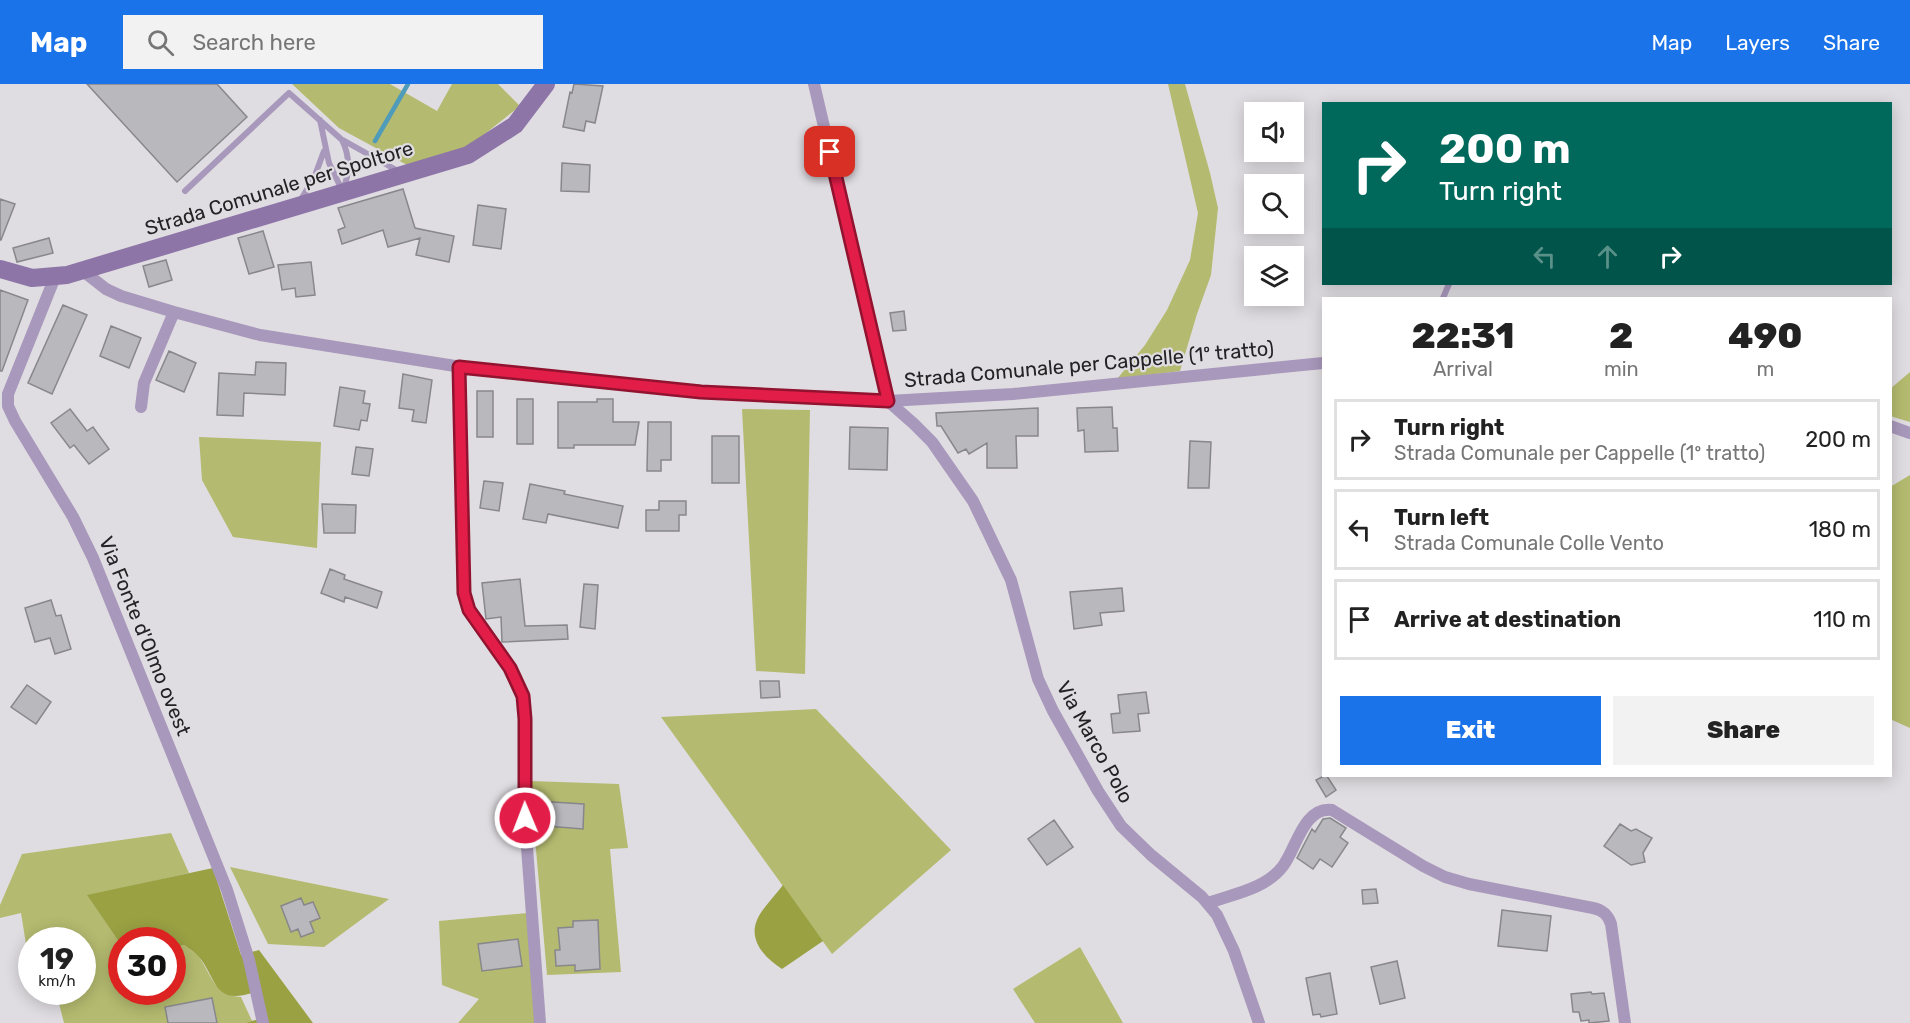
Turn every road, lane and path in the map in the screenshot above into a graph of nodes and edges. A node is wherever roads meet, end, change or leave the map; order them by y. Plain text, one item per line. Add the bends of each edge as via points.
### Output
1 (546, 84) edge
2 (814, 84) edge
3 (319, 120) junction
4 (341, 139) junction
5 (324, 147) junction
6 (404, 174) junction
7 (184, 191) dead end
8 (343, 192) junction
9 (295, 207) junction
10 (0, 269) edge
11 (83, 271) junction
12 (56, 277) junction
13 (174, 312) junction
14 (1322, 363) edge
15 (459, 367) junction
16 (888, 401) junction
17 (141, 407) dead end
18 (1892, 427) edge
19 (1910, 433) edge
20 (1208, 903) junction
21 (263, 1023) edge
22 (540, 1023) edge
23 (1259, 1023) edge
24 (1625, 1023) edge

1 - 6 street, Strada Comunale per Spoltore via 515,125 468,155
2 - 16 street
3 - 4 lane
3 - 5 lane
3 - 7 lane via 289,93
4 - 6 lane
4 - 8 lane via 348,159
5 - 8 lane
5 - 9 lane via 314,178
6 - 8 street, Strada Comunale per Spoltore
8 - 9 street, Strada Comunale per Spoltore
9 - 11 street, Strada Comunale per Spoltore
10 - 12 street, Strada Comunale per Spoltore via 32,278
11 - 12 street, Strada Comunale per Spoltore
11 - 13 street, Strada Comunale per Cappelle (1º tratto) via 113,293
12 - 21 street, Via Fonte d'Olmo ovest via 9,394 8,406 93,558 231,900
13 - 15 street, Strada Comunale per Cappelle (1º tratto) via 279,339
13 - 17 street via 144,383
14 - 16 street, Strada Comunale per Cappelle (1º tratto) via 1013,394
15 - 16 street, Strada Comunale per Cappelle (1º tratto) via 701,392
15 - 22 street via 464,597 472,615 510,668 525,704 526,834
16 - 20 street, Via Marco Polo via 932,442 983,518 1014,587 1041,687 1098,791 1133,838
18 - 19 street
20 - 23 street, Via Marco Polo via 1227,933
20 - 24 street via 1268,881 1287,861 1312,816 1332,810 1445,877 1603,912 1611,924

